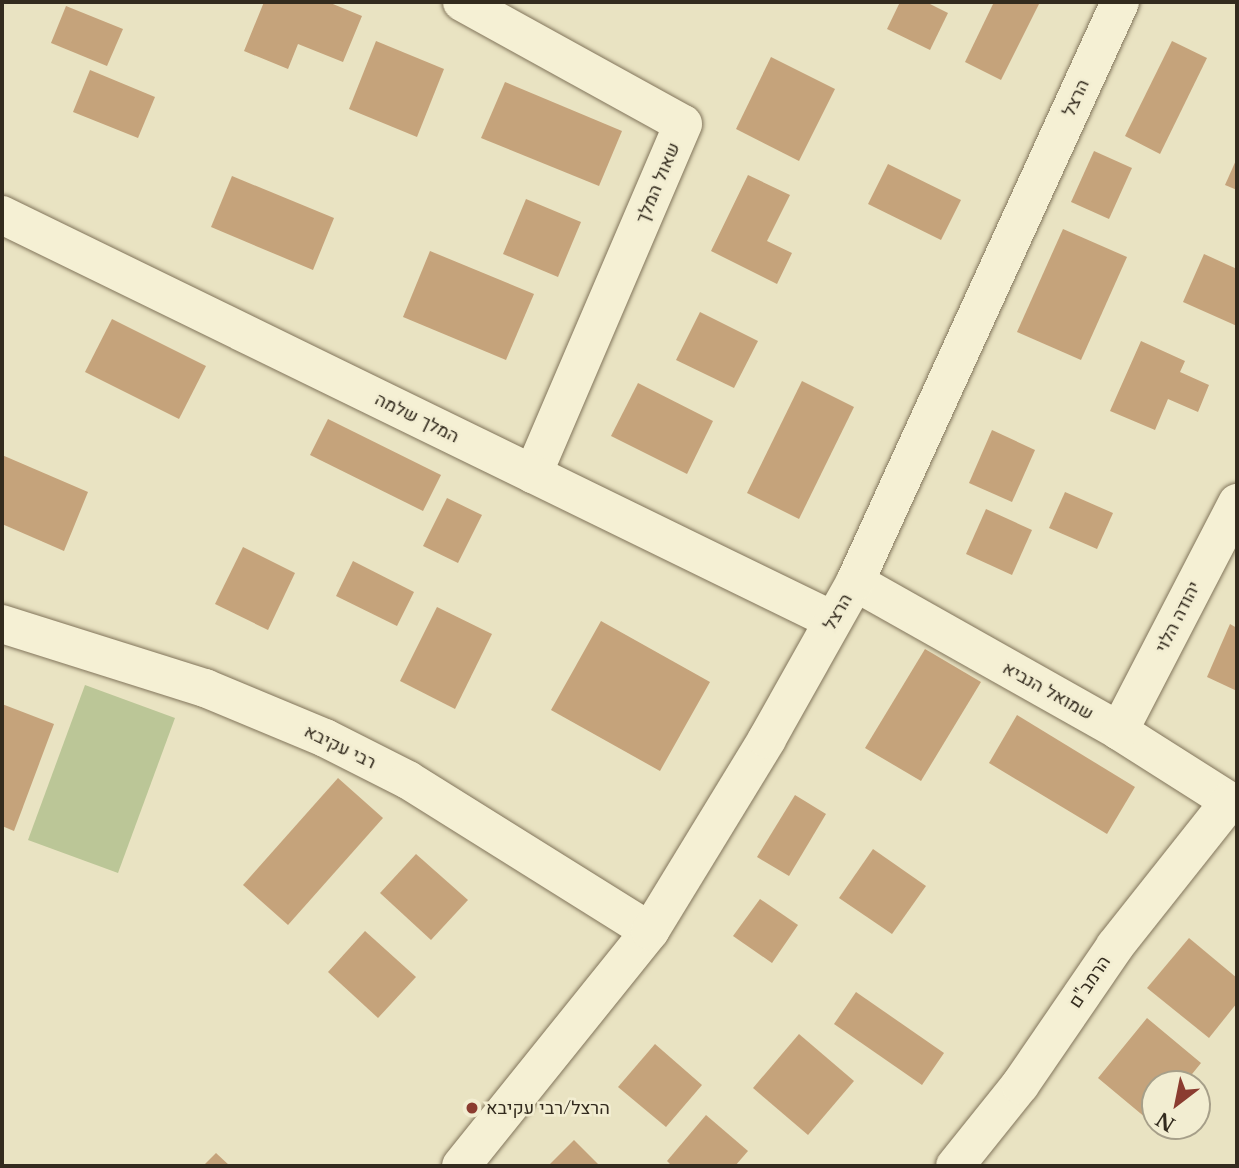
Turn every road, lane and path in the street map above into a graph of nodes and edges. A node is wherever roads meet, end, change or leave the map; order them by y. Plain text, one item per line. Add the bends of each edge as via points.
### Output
1 (462, 2) edge
2 (1120, 2) edge
3 (2, 215) edge
4 (533, 474) junction
5 (1237, 503) edge
6 (855, 582) junction
7 (832, 620) junction
8 (2, 624) edge
9 (1119, 731) junction
10 (1233, 804) edge
11 (650, 932) junction
12 (461, 1166) edge
13 (955, 1166) edge

1 - 4 street, שאול המלך via 683,124
2 - 6 street, הרצל
3 - 4 street, המלך שלמה
4 - 7 street, המלך שלמה
5 - 9 street, יהודה הלוי
6 - 7 street, הרצל
6 - 9 street, שמואל הנביא
7 - 11 street, הרצל
8 - 11 street, רבי עקיבא via 205,688 326,738 408,780
9 - 10 street, שמואל הנביא
10 - 13 street, הרמב"ם via 1115,946 1020,1085
11 - 12 street, הרצל

